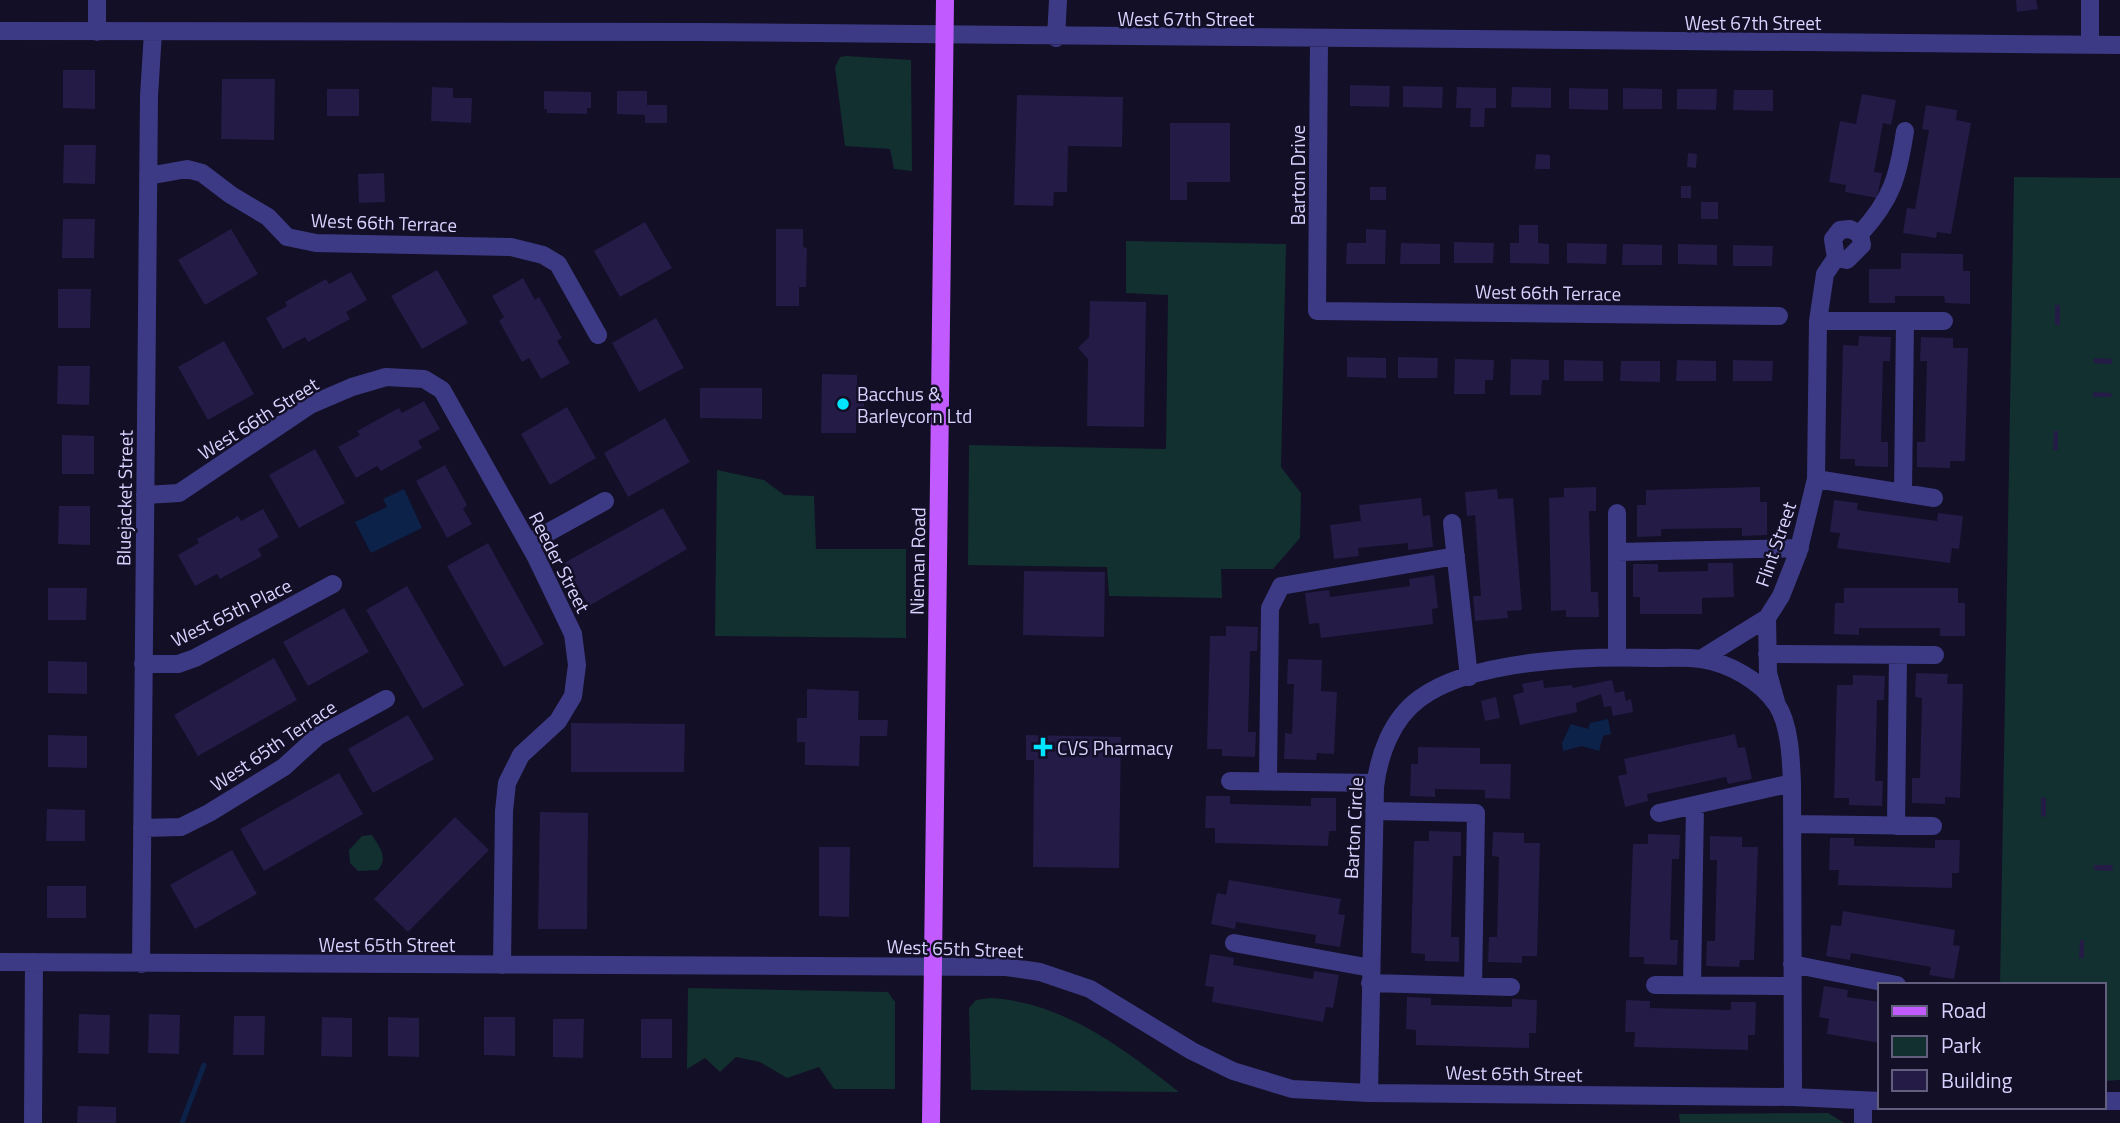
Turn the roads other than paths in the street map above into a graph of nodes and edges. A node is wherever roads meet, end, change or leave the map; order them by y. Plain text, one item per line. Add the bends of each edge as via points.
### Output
1 (97, 0) edge
2 (945, 0) edge
3 (1058, 0) edge
4 (2090, 0) edge
5 (0, 31) edge
6 (97, 32) junction
7 (153, 32) junction
8 (944, 36) junction
9 (1056, 38) junction
10 (1319, 40) junction
11 (2090, 45) junction
12 (2120, 45) edge
13 (1905, 131) dead end
14 (148, 176) junction
15 (1317, 311) joint
16 (1779, 316) dead end
17 (1818, 321) junction
18 (1905, 321) junction
19 (1944, 321) dead end
20 (598, 335) dead end
21 (436, 384) joint
22 (1816, 480) junction
23 (1903, 493) junction
24 (145, 495) junction
25 (1934, 498) dead end
26 (605, 501) dead end
27 (1617, 513) dead end
28 (1452, 523) dead end
29 (528, 544) junction
30 (1800, 548) junction
31 (1617, 552) junction
32 (1456, 556) junction
33 (333, 584) dead end
34 (1767, 618) junction
35 (1767, 654) junction
36 (1898, 655) junction
37 (1935, 655) dead end
38 (1617, 657) junction
39 (1701, 659) junction
40 (144, 664) junction
41 (1468, 677) junction
42 (386, 699) dead end
43 (1777, 705) junction
44 (1230, 781) dead end
45 (1268, 781) junction
46 (1375, 783) junction
47 (1792, 783) junction
48 (1695, 805) junction
49 (1374, 811) junction
50 (1659, 813) dead end
51 (1792, 824) junction
52 (1896, 826) junction
53 (1933, 826) dead end
54 (142, 828) junction
55 (1234, 943) dead end
56 (0, 962) edge
57 (34, 962) junction
58 (141, 964) junction
59 (1792, 964) junction
60 (502, 965) junction
61 (933, 966) junction
62 (1370, 975) junction
63 (1887, 983) edge
64 (1655, 985) dead end
65 (1692, 985) junction
66 (1473, 986) junction
67 (1793, 986) junction
68 (1511, 987) dead end
69 (1369, 1093) junction
70 (1793, 1097) junction
71 (1872, 1101) edge
72 (33, 1123) edge
73 (931, 1123) edge
74 (1863, 1123) edge

1 - 6 street
2 - 8 main road, Nieman Road
3 - 9 street
4 - 11 street
5 - 6 street, West 67th Street
6 - 7 street, West 67th Street
7 - 8 street, West 67th Street
7 - 14 street, Bluejacket Street
8 - 9 street, West 67th Street
8 - 61 main road, Nieman Road
9 - 10 street, West 67th Street
10 - 11 street, West 67th Street
10 - 15 street, Barton Drive
11 - 12 street, West 67th Street
13 - 17 street, Flint Street via 1889,198 1860,234 1862,245 1856,255 1847,260 1836,258 1825,274
14 - 20 street, West 66th Terrace via 187,169 202,173 268,217 287,237 296,239 511,247 543,255 558,264
14 - 24 street, Bluejacket Street
15 - 16 street, West 66th Terrace
17 - 18 street
17 - 22 street, Flint Street
18 - 19 street
18 - 23 street
21 - 24 street, West 66th Street via 386,377 352,387 310,405 180,493
21 - 29 street, Reeder Street
22 - 23 street
22 - 30 street, Flint Street
23 - 25 street
24 - 40 street, Bluejacket Street
26 - 29 street
27 - 31 street
28 - 32 street
29 - 60 street, Reeder Street via 573,634 577,665 568,705 558,721 521,755 507,783
30 - 31 street
30 - 34 street, Flint Street
31 - 38 street
32 - 41 street
32 - 45 street via 1281,586 1270,608
33 - 40 street, West 65th Place via 195,658 178,664
34 - 35 street
34 - 39 street, Flint Street
35 - 36 street
35 - 43 street
36 - 37 street
36 - 52 street
38 - 39 street, Barton Circle
38 - 41 street, Barton Circle via 1548,659
39 - 43 street via 1745,675
40 - 54 street, Bluejacket Street
41 - 46 street, Barton Circle via 1429,693 1393,727
42 - 54 street, West 65th Terrace via 318,736 284,767 209,813 181,827
43 - 47 street
44 - 45 street
45 - 46 street
46 - 49 street, Barton Circle
47 - 48 street
47 - 51 street
48 - 50 street
48 - 65 street
49 - 62 street, Barton Circle
49 - 66 street via 1476,813
51 - 52 street
51 - 59 street
52 - 53 street
54 - 58 street, Bluejacket Street
55 - 62 street
56 - 57 street, West 65th Street
57 - 58 street, West 65th Street
57 - 72 street
58 - 60 street, West 65th Street
59 - 63 street
59 - 67 street
60 - 61 street, West 65th Street
61 - 69 street, West 65th Street via 1040,972 1090,989 1233,1071 1292,1089
61 - 73 main road, Nieman Road
62 - 66 street
62 - 69 street, Barton Circle
64 - 65 street
65 - 67 street
66 - 68 street
67 - 70 street
69 - 70 street, West 65th Street
70 - 71 street, West 65th Street
71 - 74 street

